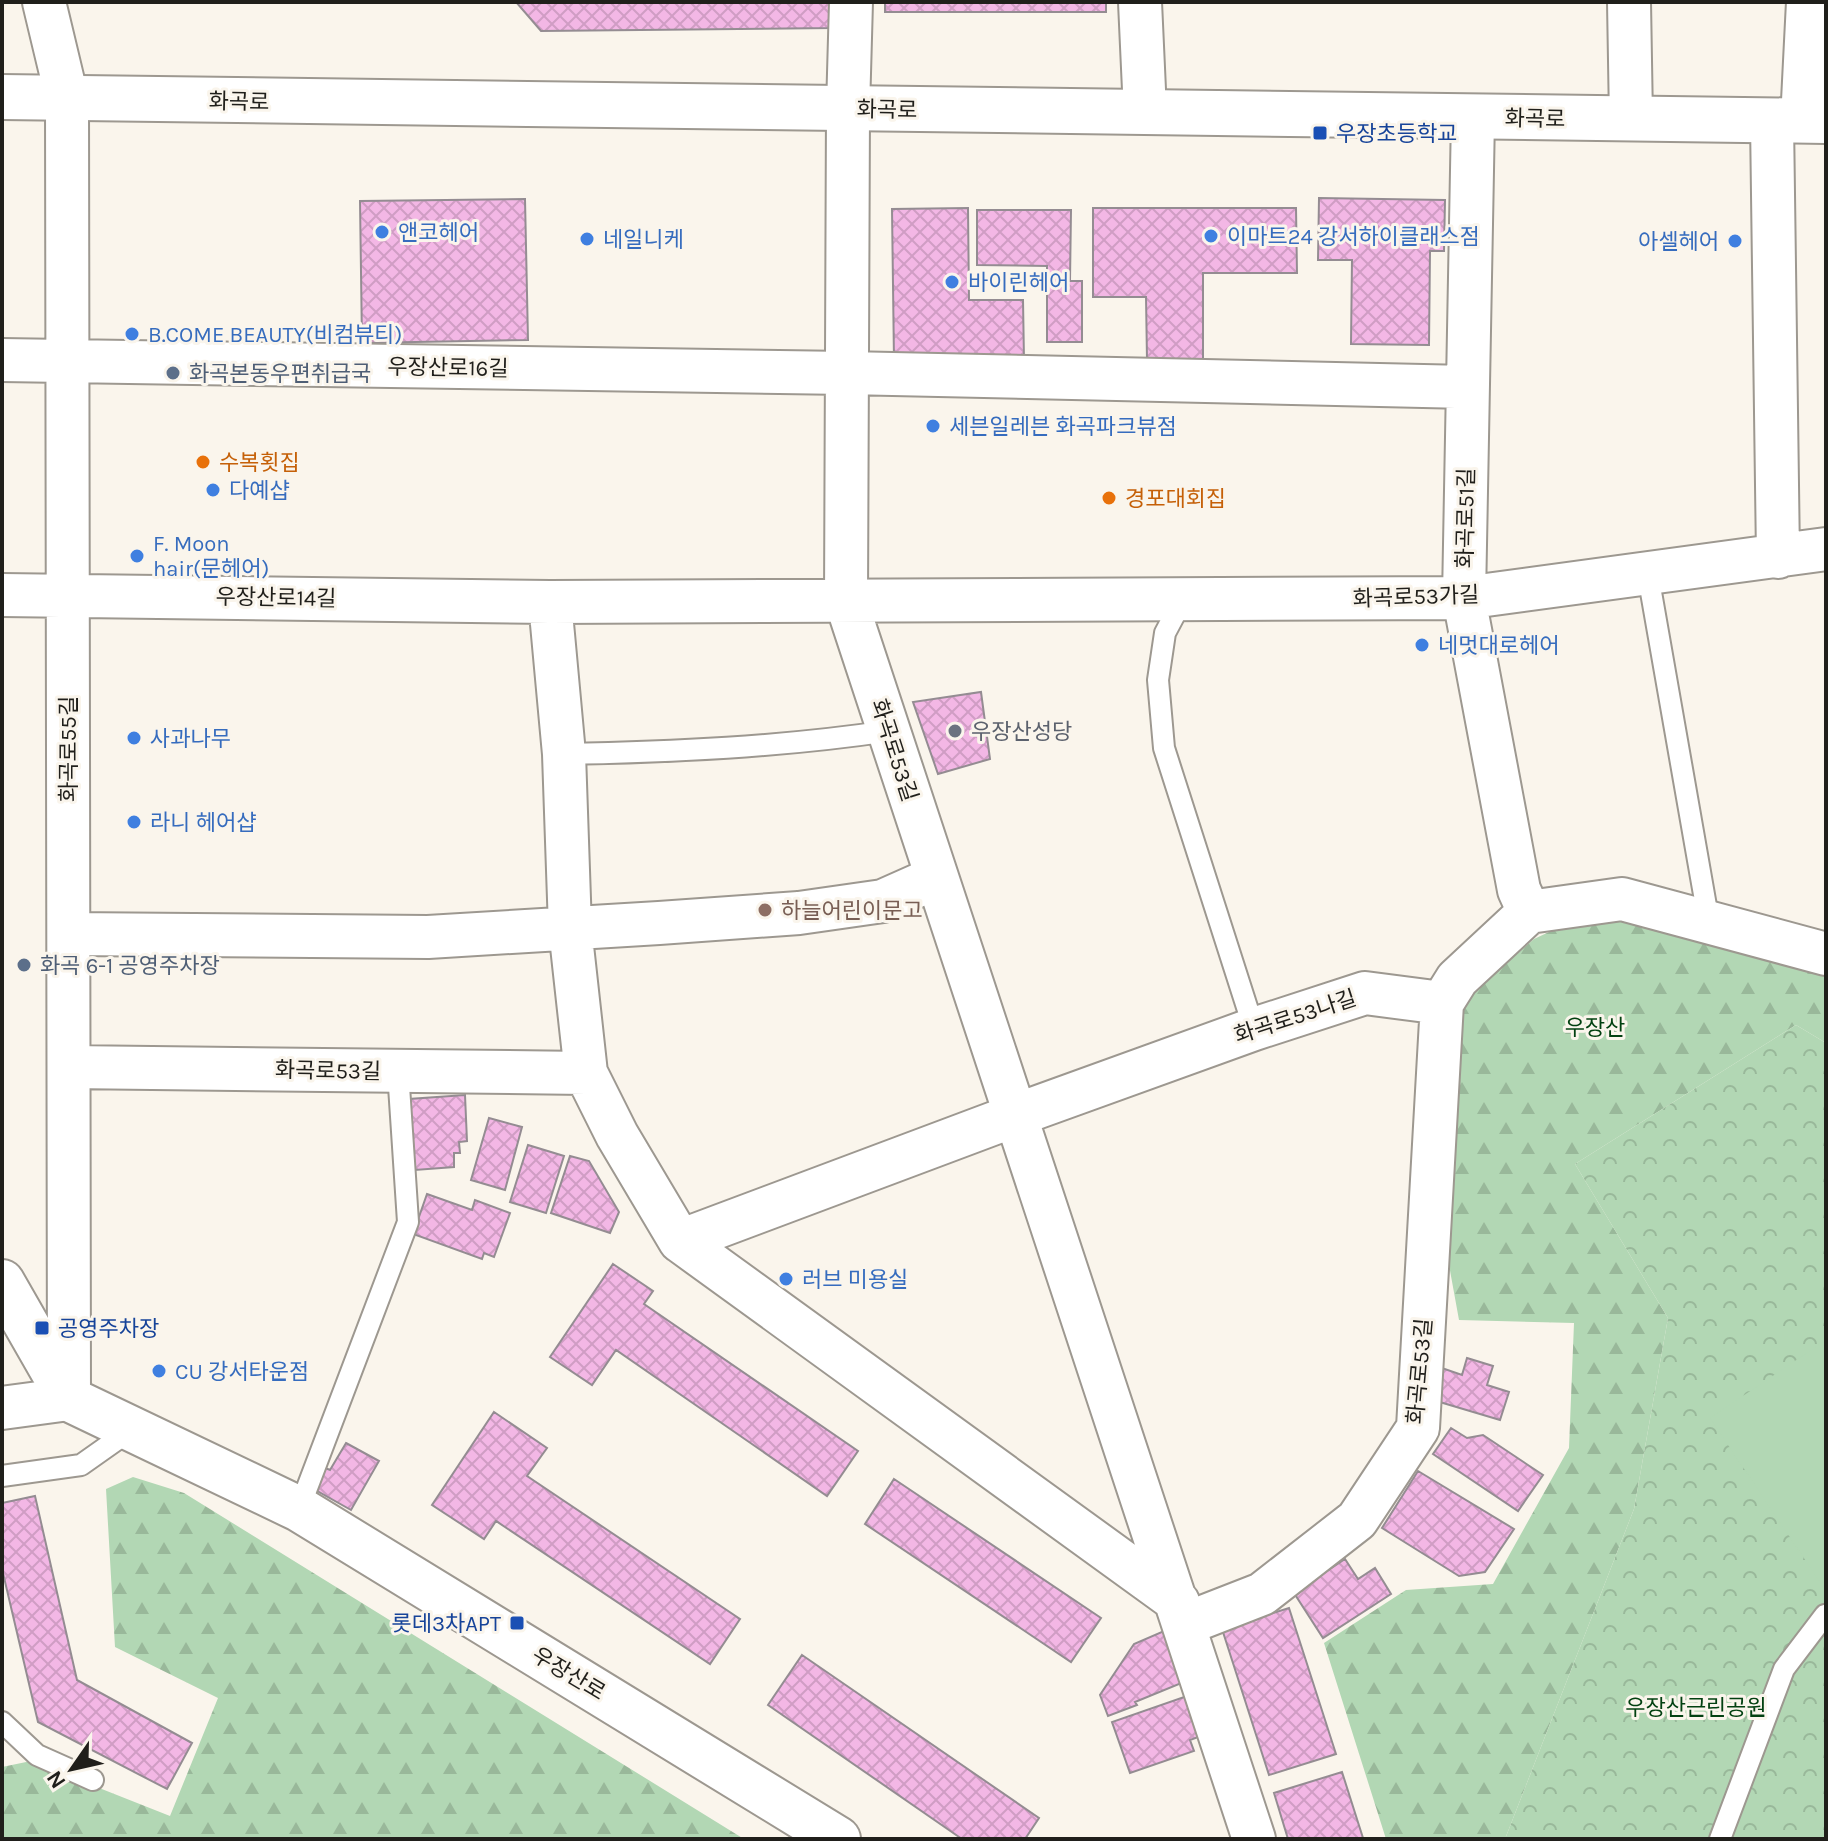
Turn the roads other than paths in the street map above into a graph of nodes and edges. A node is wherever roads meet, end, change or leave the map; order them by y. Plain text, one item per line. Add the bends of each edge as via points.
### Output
1 (44, 2) edge
2 (851, 2) edge
3 (1140, 2) edge
4 (1629, 2) edge
5 (1808, 2) edge
6 (2, 97) edge
7 (67, 98) junction
8 (848, 109) junction
9 (1145, 112) junction
10 (1473, 117) junction
11 (1631, 119) junction
12 (1800, 121) edge
13 (2, 360) edge
14 (67, 360) junction
15 (847, 373) junction
16 (1467, 387) junction
17 (1826, 549) edge
18 (1778, 557) junction
19 (1648, 575) junction
20 (68, 594) junction
21 (2, 595) edge
22 (1464, 598) junction
23 (1183, 599) junction
24 (846, 601) junction
25 (550, 602) junction
26 (889, 731) junction
27 (564, 754) junction
28 (937, 877) junction
29 (1529, 912) junction
30 (1709, 923) junction
31 (570, 928) junction
32 (69, 934) junction
33 (1826, 954) edge
34 (1442, 1003) junction
35 (1254, 1029) junction
36 (69, 1067) junction
37 (398, 1071) junction
38 (586, 1073) junction
39 (1016, 1115) junction
40 (680, 1241) junction
41 (2, 1282) edge
42 (69, 1399) junction
43 (2, 1408) edge
44 (132, 1429) junction
45 (2, 1476) edge
46 (299, 1509) junction
47 (1181, 1613) junction
48 (1825, 1615) edge
49 (2, 1722) edge
50 (93, 1780) dead end
51 (838, 1839) edge
52 (1254, 1839) edge
53 (1720, 1839) edge

1 - 7 street, 화곡로55길
2 - 8 street, 화곡로53길
3 - 9 street
4 - 11 street
5 - 12 street
6 - 7 main road, 화곡로
7 - 8 main road, 화곡로
7 - 14 street, 화곡로55길
8 - 9 main road, 화곡로
8 - 15 street, 화곡로53길
9 - 10 main road, 화곡로
10 - 11 main road, 화곡로
10 - 16 street, 화곡로51길
11 - 12 main road, 화곡로
12 - 18 street
13 - 14 street, 우장산로16길
14 - 15 street, 우장산로16길
14 - 20 street, 화곡로55길
15 - 16 street
15 - 24 street, 화곡로53길
16 - 22 street, 화곡로51길
17 - 18 street, 화곡로53가길
18 - 19 street, 화곡로53가길
19 - 22 street, 화곡로53가길
19 - 30 lane
20 - 21 street, 우장산로14길
20 - 25 street, 우장산로14길
20 - 32 street, 화곡로55길
22 - 23 street, 화곡로53가길
22 - 29 street, 화곡로51길 via 1519,890
23 - 24 street, 화곡로53가길
23 - 35 lane via 1165,633 1158,680 1164,748
24 - 25 street, 우장산로14길
24 - 26 street, 화곡로53길
25 - 27 street
26 - 27 lane via 677,752
26 - 28 street, 화곡로53길
27 - 31 street
28 - 31 street via 883,901 830,910
28 - 39 street, 화곡로53길
29 - 30 street via 1622,899
29 - 34 street via 1457,979
30 - 33 street
31 - 32 street via 428,937
31 - 38 street
32 - 36 street, 화곡로55길
34 - 35 street, 화곡로53나길 via 1365,993
34 - 47 street, 화곡로53길 via 1418,1428 1357,1520 1262,1594
35 - 39 street, 화곡로53나길
36 - 37 street, 화곡로53길
36 - 42 street, 화곡로55길
37 - 38 street, 화곡로53길
37 - 46 lane via 408,1222
38 - 40 street
39 - 40 street
39 - 47 street, 화곡로53길
40 - 47 street
41 - 42 main road
42 - 43 street
42 - 44 main road, 우장산로
44 - 45 lane via 81,1465
44 - 46 main road, 우장산로
46 - 51 main road, 우장산로
47 - 52 street, 화곡로53길
48 - 53 lane via 1784,1669
49 - 50 lane via 37,1755

